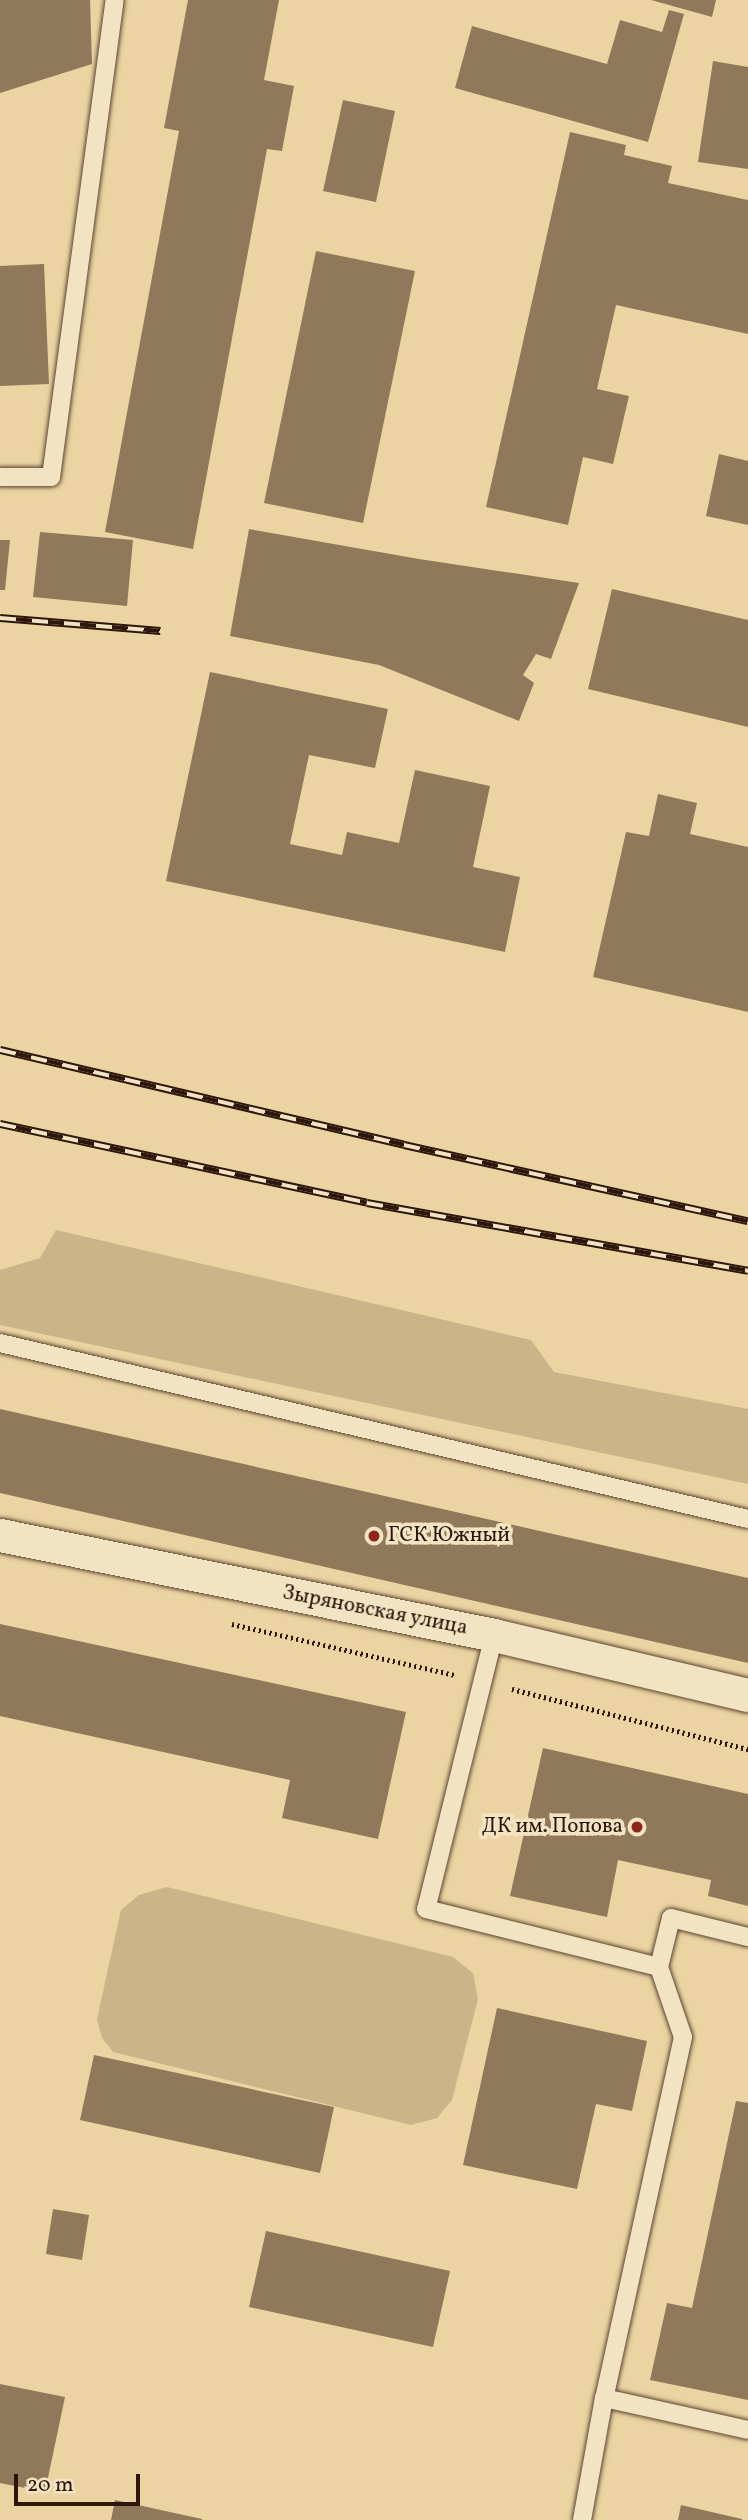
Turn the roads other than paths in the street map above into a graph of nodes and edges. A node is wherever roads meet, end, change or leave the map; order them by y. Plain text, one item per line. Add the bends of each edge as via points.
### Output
1 (115, 0) edge
2 (0, 477) edge
3 (0, 1343) edge
4 (748, 1519) edge
5 (0, 1535) edge
6 (494, 1634) junction
7 (748, 1695) edge
8 (748, 1937) edge
9 (659, 1966) junction
10 (604, 2398) junction
11 (748, 2430) edge
12 (582, 2520) edge

1 - 2 lane via 51,477
3 - 4 lane
5 - 6 street, Зыряновская улица
6 - 7 street, Зыряновская улица
6 - 9 lane via 426,1909
8 - 9 lane via 671,1918
9 - 10 lane via 683,2037
10 - 11 lane
10 - 12 lane

